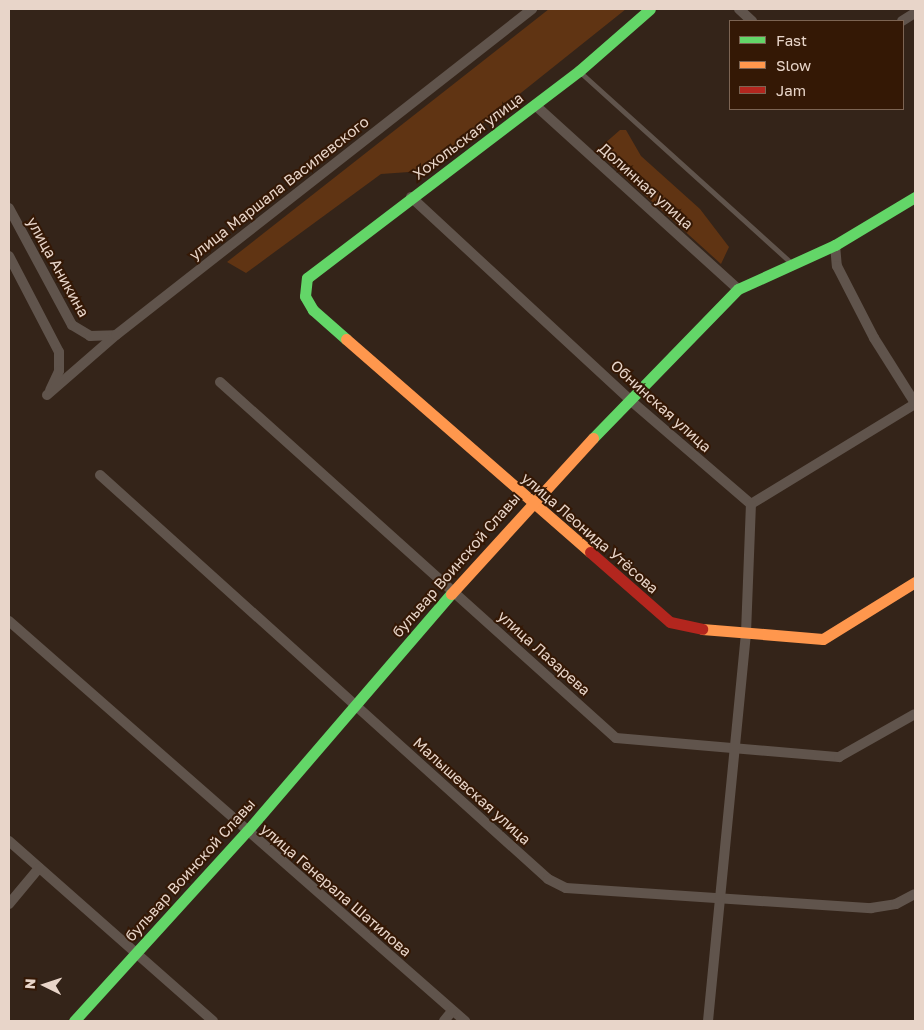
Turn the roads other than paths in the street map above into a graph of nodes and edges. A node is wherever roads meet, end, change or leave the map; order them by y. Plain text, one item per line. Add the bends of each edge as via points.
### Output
1 (532, 9) edge
2 (650, 9) edge
3 (739, 9) edge
4 (915, 13) edge
5 (751, 20) edge
6 (904, 20) edge
7 (579, 71) junction
8 (535, 105) junction
9 (915, 196) edge
10 (411, 197) junction
11 (9, 208) edge
12 (835, 245) junction
13 (9, 256) edge
14 (790, 262) junction
15 (304, 287) joint
16 (738, 289) junction
17 (116, 335) junction
18 (220, 382) dead end
19 (630, 400) junction
20 (915, 403) edge
21 (100, 475) dead end
22 (531, 502) junction
23 (750, 504) junction
24 (915, 582) edge
25 (451, 590) junction
26 (9, 621) edge
27 (746, 632) junction
28 (356, 705) junction
29 (915, 714) edge
30 (732, 751) junction
31 (247, 831) junction
32 (9, 841) edge
33 (39, 868) junction
34 (915, 894) edge
35 (719, 899) junction
36 (9, 904) edge
37 (136, 952) junction
38 (452, 1011) junction
39 (74, 1021) edge
40 (213, 1021) edge
41 (444, 1021) edge
42 (465, 1021) edge
43 (708, 1021) edge

1 - 17 street, улица Маршала Василевского
2 - 7 street, Хохольская улица
3 - 5 street
4 - 6 street
7 - 8 street, Хохольская улица
7 - 14 lane
8 - 10 street, Хохольская улица
8 - 16 street, Долинная улица
9 - 12 street, бульвар Воинской Славы
10 - 15 street, Хохольская улица via 307,278
10 - 19 street, Обнинская улица
11 - 17 street, улица Аникина via 72,325 90,336
12 - 14 street, бульвар Воинской Славы
12 - 20 street via 838,266 874,338
13 - 17 street, улица Маршала Василевского via 59,352 59,371 47,395
14 - 16 street, бульвар Воинской Славы
15 - 22 street, улица Леонида Утёсова via 313,310
16 - 19 street, бульвар Воинской Славы
18 - 25 street, улица Лазарева
19 - 22 street, бульвар Воинской Славы
19 - 23 street, Обнинская улица
20 - 23 street
21 - 28 street, Малышевская улица
22 - 25 street, бульвар Воинской Славы
22 - 27 street, улица Леонида Утёсова via 670,622 691,628
23 - 27 street
24 - 27 street, улица Леонида Утёсова via 823,639
25 - 28 street, бульвар Воинской Славы
25 - 30 street, улица Лазарева via 616,738
26 - 31 street, улица Генерала Шатилова
27 - 30 street
28 - 31 street, бульвар Воинской Славы
28 - 35 street, Малышевская улица via 548,879 566,888
29 - 30 street, улица Лазарева via 839,757
30 - 35 street
31 - 37 street, бульвар Воинской Славы
31 - 38 street, улица Генерала Шатилова
32 - 33 street
33 - 36 street
33 - 37 street
34 - 35 street, Малышевская улица via 896,904 871,908
35 - 43 street
37 - 39 street, бульвар Воинской Славы
37 - 40 street
38 - 41 street
38 - 42 street, улица Генерала Шатилова

